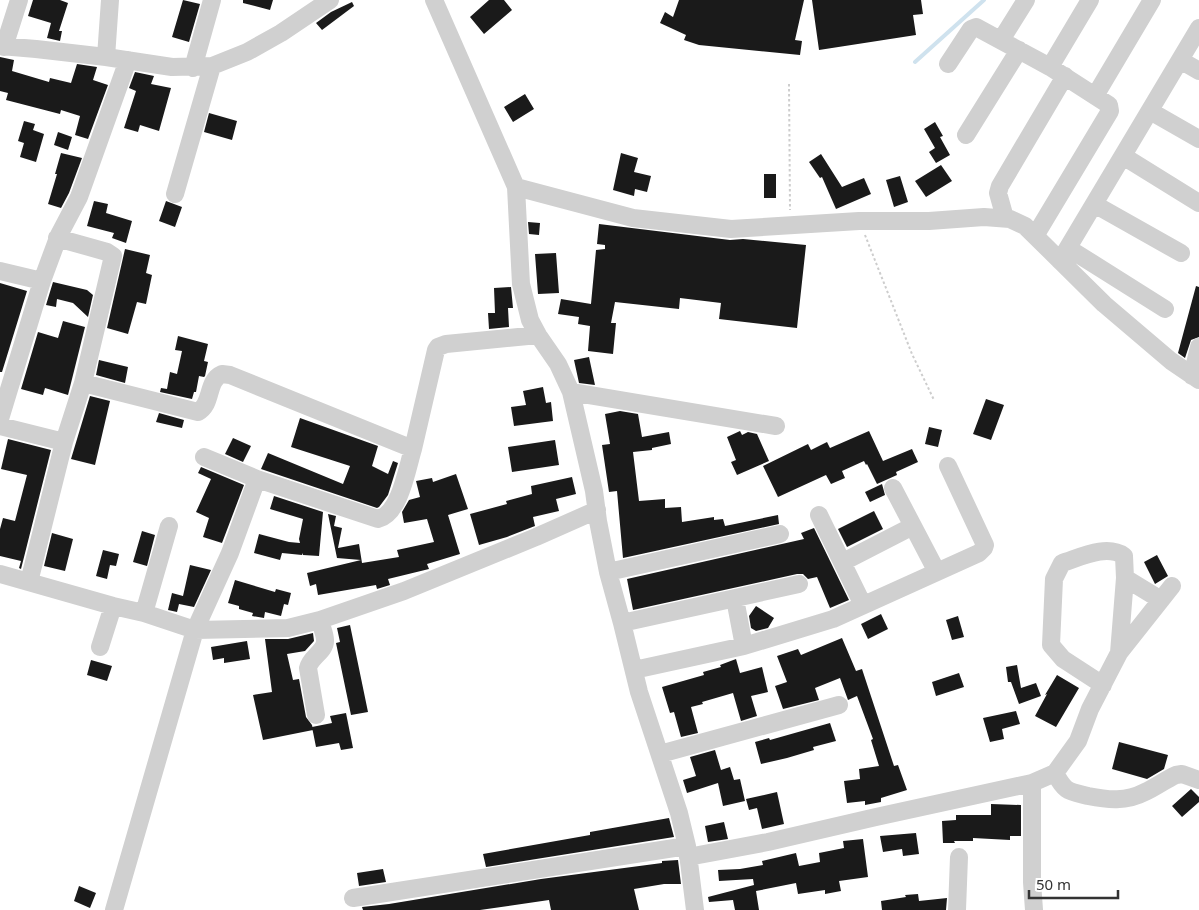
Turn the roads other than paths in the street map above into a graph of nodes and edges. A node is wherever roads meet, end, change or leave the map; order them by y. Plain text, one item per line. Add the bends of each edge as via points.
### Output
1 (19, 0) edge
2 (110, 0) edge
3 (212, 0) edge
4 (330, 0) edge
5 (434, 0) edge
6 (1026, 0) edge
7 (1090, 0) edge
8 (1152, 0) edge
9 (1199, 28) edge
10 (1001, 40) junction
11 (2, 47) edge
12 (1019, 50) junction
13 (106, 57) junction
14 (128, 60) junction
15 (1180, 60) junction
16 (948, 64) dead end
17 (212, 66) junction
18 (193, 68) junction
19 (1199, 71) edge
20 (1057, 72) junction
21 (1095, 96) junction
22 (1150, 111) junction
23 (966, 135) dead end
24 (1199, 139) edge
25 (1123, 156) junction
26 (516, 187) junction
27 (175, 194) dead end
28 (1199, 203) edge
29 (1094, 204) junction
30 (1005, 218) junction
31 (1035, 236) junction
32 (57, 238) junction
33 (1181, 253) dead end
34 (1064, 254) junction
35 (0, 271) edge
36 (42, 282) junction
37 (1165, 309) dead end
38 (538, 334) junction
39 (1199, 347) edge
40 (1195, 378) edge
41 (83, 383) junction
42 (571, 392) junction
43 (0, 419) edge
44 (0, 426) edge
45 (776, 426) dead end
46 (64, 442) junction
47 (413, 449) junction
48 (204, 457) dead end
49 (948, 466) dead end
50 (258, 479) junction
51 (894, 488) dead end
52 (597, 510) junction
53 (819, 514) dead end
54 (169, 526) dead end
55 (913, 526) junction
56 (780, 534) dead end
57 (843, 562) junction
58 (608, 572) junction
59 (936, 572) junction
60 (0, 574) edge
61 (1125, 578) junction
62 (29, 582) junction
63 (799, 584) dead end
64 (1172, 586) dead end
65 (735, 599) junction
66 (1161, 600) junction
67 (863, 605) junction
68 (113, 606) junction
69 (144, 613) junction
70 (320, 620) junction
71 (622, 623) junction
72 (195, 630) junction
73 (744, 646) junction
74 (100, 647) dead end
75 (1119, 653) junction
76 (634, 670) junction
77 (1103, 685) junction
78 (840, 705) dead end
79 (316, 715) dead end
80 (660, 754) junction
81 (1055, 773) junction
82 (1199, 780) edge
83 (1032, 783) junction
84 (688, 851) junction
85 (959, 857) dead end
86 (353, 898) dead end
87 (114, 910) edge
88 (695, 910) edge
89 (957, 910) edge
90 (1034, 910) edge

1 - 11 street
2 - 13 street
3 - 18 street
4 - 17 street via 281,33
5 - 26 street
6 - 10 street
7 - 20 street
8 - 21 street
9 - 15 street
10 - 12 street
10 - 16 street via 976,27 971,29
11 - 13 street
12 - 20 street
12 - 23 street
13 - 14 street
14 - 18 street
14 - 32 street via 79,198
15 - 19 street
15 - 22 street
17 - 18 street
17 - 27 street
20 - 21 street
20 - 30 street via 1000,186 998,193
21 - 31 street via 1109,105 1110,111
22 - 24 street
22 - 25 street
25 - 28 street
25 - 29 street
26 - 30 street via 633,218 731,229 859,221
26 - 38 street via 521,284 530,320
29 - 33 street
29 - 34 street
30 - 31 street via 1025,226
31 - 34 street
32 - 36 street
32 - 41 street via 113,256
34 - 37 street
34 - 40 street via 1104,304
35 - 36 street
36 - 43 street
38 - 42 street via 558,364
38 - 47 street via 438,347
39 - 40 street
41 - 46 street
41 - 47 street via 198,412 208,402 217,376 230,375
42 - 45 street
42 - 52 street
44 - 46 street
46 - 62 street
47 - 50 street via 404,484 392,510 378,519
48 - 50 street
49 - 59 street via 985,545 979,553
50 - 72 street via 230,553
51 - 55 street
52 - 58 street
52 - 70 street via 412,588
53 - 57 street
54 - 69 street
55 - 57 street
55 - 59 street
56 - 58 street
57 - 67 street
58 - 71 street
59 - 67 street
60 - 62 street
61 - 66 street
61 - 75 street
61 - 77 street via 1124,556 1108,550 1062,563 1054,579 1051,645 1063,659
62 - 68 street
63 - 65 street
64 - 66 street
65 - 71 street
65 - 73 street
66 - 75 street
67 - 73 street via 833,618
68 - 69 street
68 - 74 street
69 - 72 street
70 - 72 street via 288,628
70 - 79 street via 326,640 308,668
71 - 76 street
72 - 87 street
73 - 76 street
75 - 77 street
76 - 80 street
77 - 81 street via 1078,741
78 - 80 street
80 - 84 street via 680,812
81 - 82 street via 1067,790 1103,800 1135,797 1176,775
81 - 83 street
83 - 84 street via 768,842
83 - 90 street
84 - 86 street
84 - 88 street
85 - 89 street

